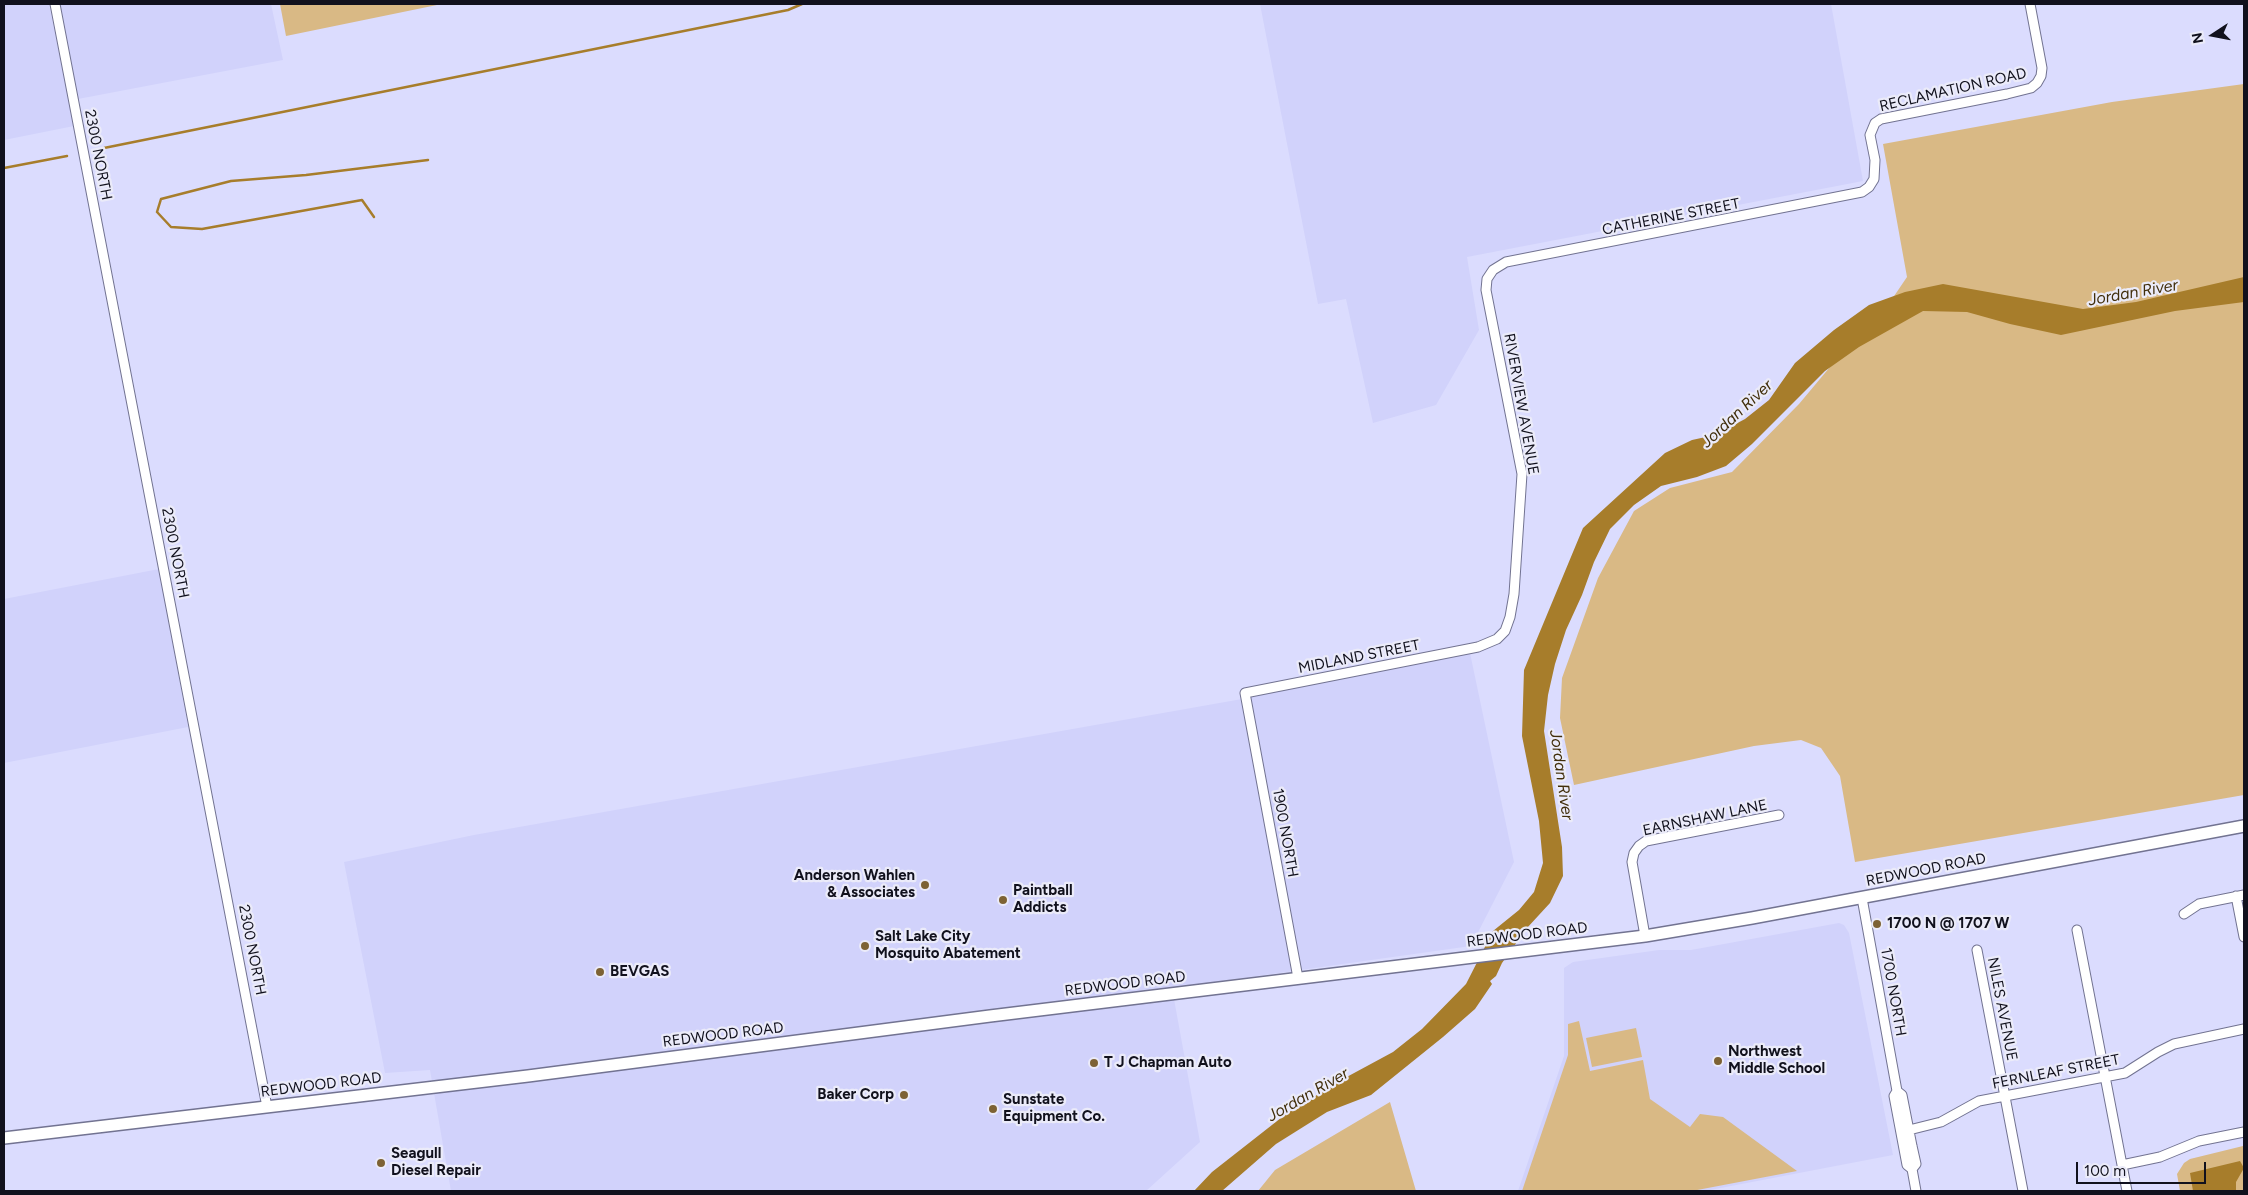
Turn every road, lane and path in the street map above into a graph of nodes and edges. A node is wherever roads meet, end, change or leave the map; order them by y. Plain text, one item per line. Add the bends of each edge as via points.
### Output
1 (55, 4) edge
2 (2030, 4) edge
3 (1856, 195) joint
4 (1492, 270) joint
5 (1478, 647) joint
6 (1245, 693) joint
7 (1779, 815) dead end
8 (2244, 826) edge
9 (2240, 895) edge
10 (1862, 898) junction
11 (2184, 914) dead end
12 (2076, 930) dead end
13 (1645, 936) junction
14 (2244, 937) edge
15 (1977, 950) dead end
16 (1298, 978) junction
17 (2244, 1029) edge
18 (2105, 1077) junction
19 (2005, 1096) junction
20 (267, 1107) junction
21 (1905, 1132) junction
22 (2244, 1132) edge
23 (4, 1138) edge
24 (2122, 1165) junction
25 (1916, 1191) edge
26 (2023, 1191) edge
27 (2127, 1191) edge

1 - 20 street, 2300 NORTH
2 - 3 street, RECLAMATION ROAD via 2042,68 2037,83 2031,88 2007,94 1881,119 1870,135 1875,160 1874,179 1870,187
3 - 4 street, CATHERINE STREET via 1506,262
4 - 5 street, RIVERVIEW AVENUE via 1486,290 1520,459 1522,491 1510,617 1505,631
5 - 6 street, MIDLAND STREET
6 - 16 street, 1900 NORTH
7 - 13 street, EARNSHAW LANE via 1639,846 1632,862
8 - 10 main road, REDWOOD ROAD
9 - 11 street via 2198,904
9 - 14 street
10 - 13 main road, REDWOOD ROAD
10 - 21 street, 1700 NORTH via 1897,1091 1902,1094
12 - 18 street
13 - 16 main road, REDWOOD ROAD
15 - 19 street, NILES AVENUE
16 - 20 main road, REDWOOD ROAD
17 - 18 street, FERNLEAF STREET via 2174,1044 2129,1071
18 - 19 street, FERNLEAF STREET
18 - 24 street
19 - 21 street, FERNLEAF STREET via 1974,1103 1941,1122
19 - 26 street, NILES AVENUE
20 - 23 main road, REDWOOD ROAD
21 - 25 street, 1700 NORTH via 1907,1165 1912,1170
22 - 24 street via 2199,1141 2160,1157
24 - 27 street

